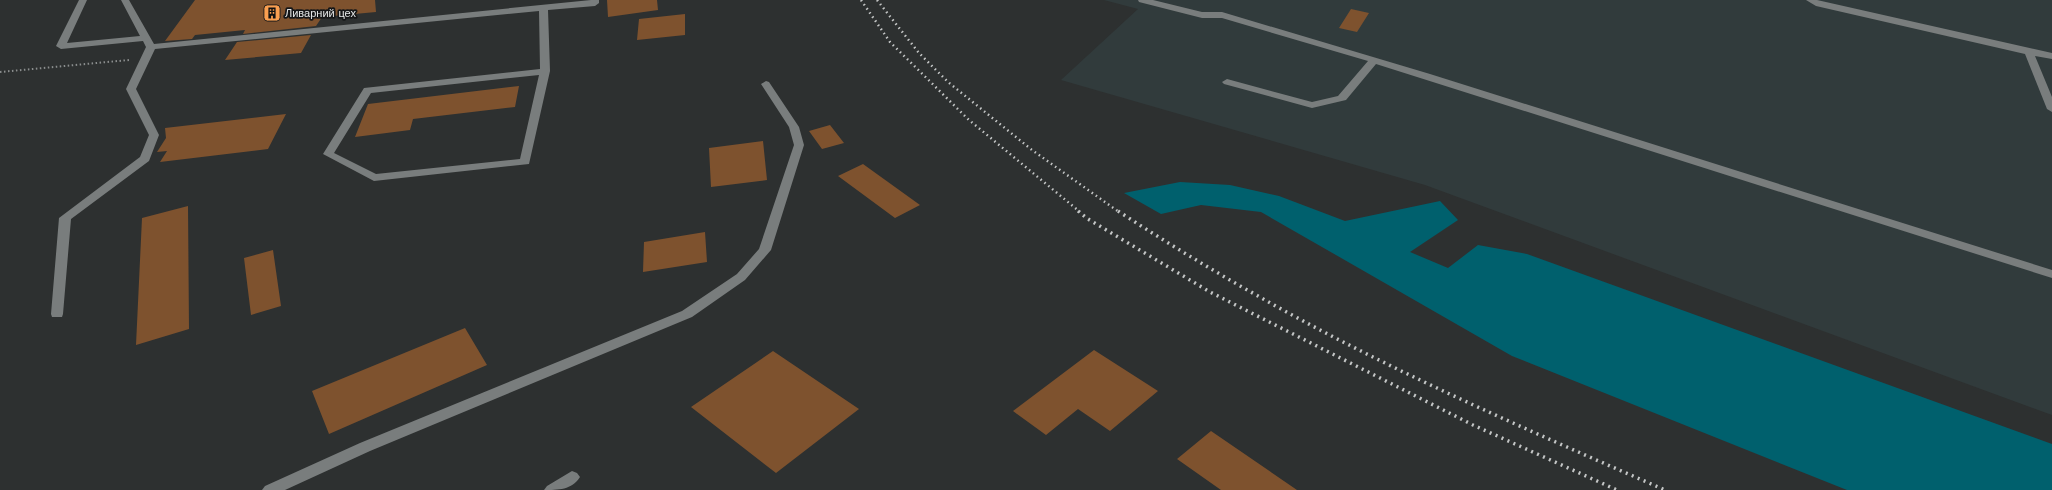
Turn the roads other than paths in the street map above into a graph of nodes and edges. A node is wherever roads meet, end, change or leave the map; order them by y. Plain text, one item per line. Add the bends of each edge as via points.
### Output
1 (83, 0) edge
2 (124, 0) edge
3 (595, 0) edge
4 (1142, 0) edge
5 (1810, 0) edge
6 (543, 8) junction
7 (149, 42) junction
8 (2029, 52) junction
9 (2052, 56) edge
10 (1373, 61) junction
11 (545, 72) junction
12 (1227, 82) dead end
13 (766, 84) dead end
14 (2052, 109) edge
15 (2052, 274) edge
16 (56, 314) dead end
17 (572, 476) dead end
18 (270, 490) edge
19 (552, 490) edge

1 - 7 lane via 61,46
2 - 7 lane
3 - 6 lane via 595,3
4 - 10 lane via 1202,15 1222,15
5 - 8 lane via 1816,4
6 - 7 lane
6 - 11 lane
7 - 16 lane via 146,58 131,89 154,135 145,159 65,218
8 - 9 lane
8 - 14 lane
10 - 12 lane via 1342,98 1326,103 1312,105
10 - 15 lane
11 - 11 lane via 368,90 328,154 374,178 525,162
13 - 18 lane via 794,127 799,145 765,250 741,277 688,314 365,447
17 - 19 lane

